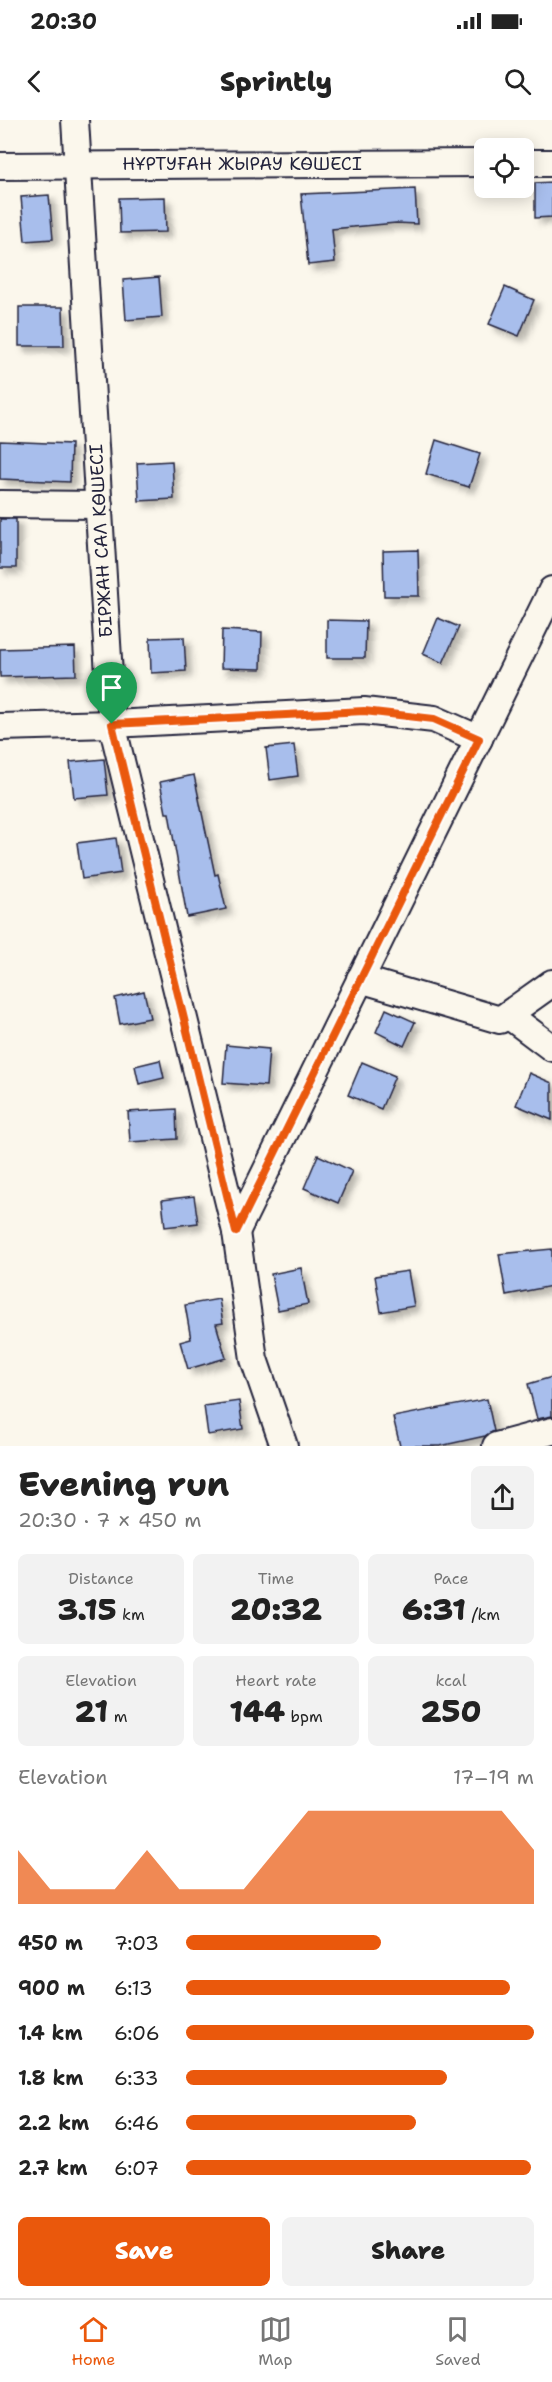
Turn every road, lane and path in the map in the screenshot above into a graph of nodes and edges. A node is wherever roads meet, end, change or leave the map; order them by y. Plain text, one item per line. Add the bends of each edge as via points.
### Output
1 (75, 120) edge
2 (474, 163) edge
3 (534, 163) edge
4 (552, 163) edge
5 (78, 165) junction
6 (0, 166) edge
7 (0, 504) edge
8 (99, 505) junction
9 (549, 600) edge
10 (112, 724) junction
11 (0, 727) edge
12 (479, 739) junction
13 (360, 979) junction
14 (552, 984) edge
15 (508, 1015) junction
16 (552, 1048) edge
17 (236, 1232) junction
18 (552, 1431) edge
19 (284, 1446) edge
20 (496, 1446) edge

1 - 5 street, БІРЖАН САЛ КӨШЕСІ
2 - 5 street, НҰРТУҒАН ЖЫРАУ КӨШЕСІ
3 - 4 street
5 - 6 street, НҰРТУҒАН ЖЫРАУ КӨШЕСІ
5 - 8 street, БІРЖАН САЛ КӨШЕСІ
7 - 8 street
8 - 10 street, БІРЖАН САЛ КӨШЕСІ
9 - 12 street
10 - 11 street
10 - 12 street via 364,711 434,719
10 - 17 street, БІРЖАН САЛ КӨШЕСІ
12 - 13 street
13 - 15 street via 500,1020
13 - 17 street
14 - 15 street
15 - 16 street
17 - 19 street, БІРЖАН САЛ КӨШЕСІ via 254,1359
18 - 20 street

